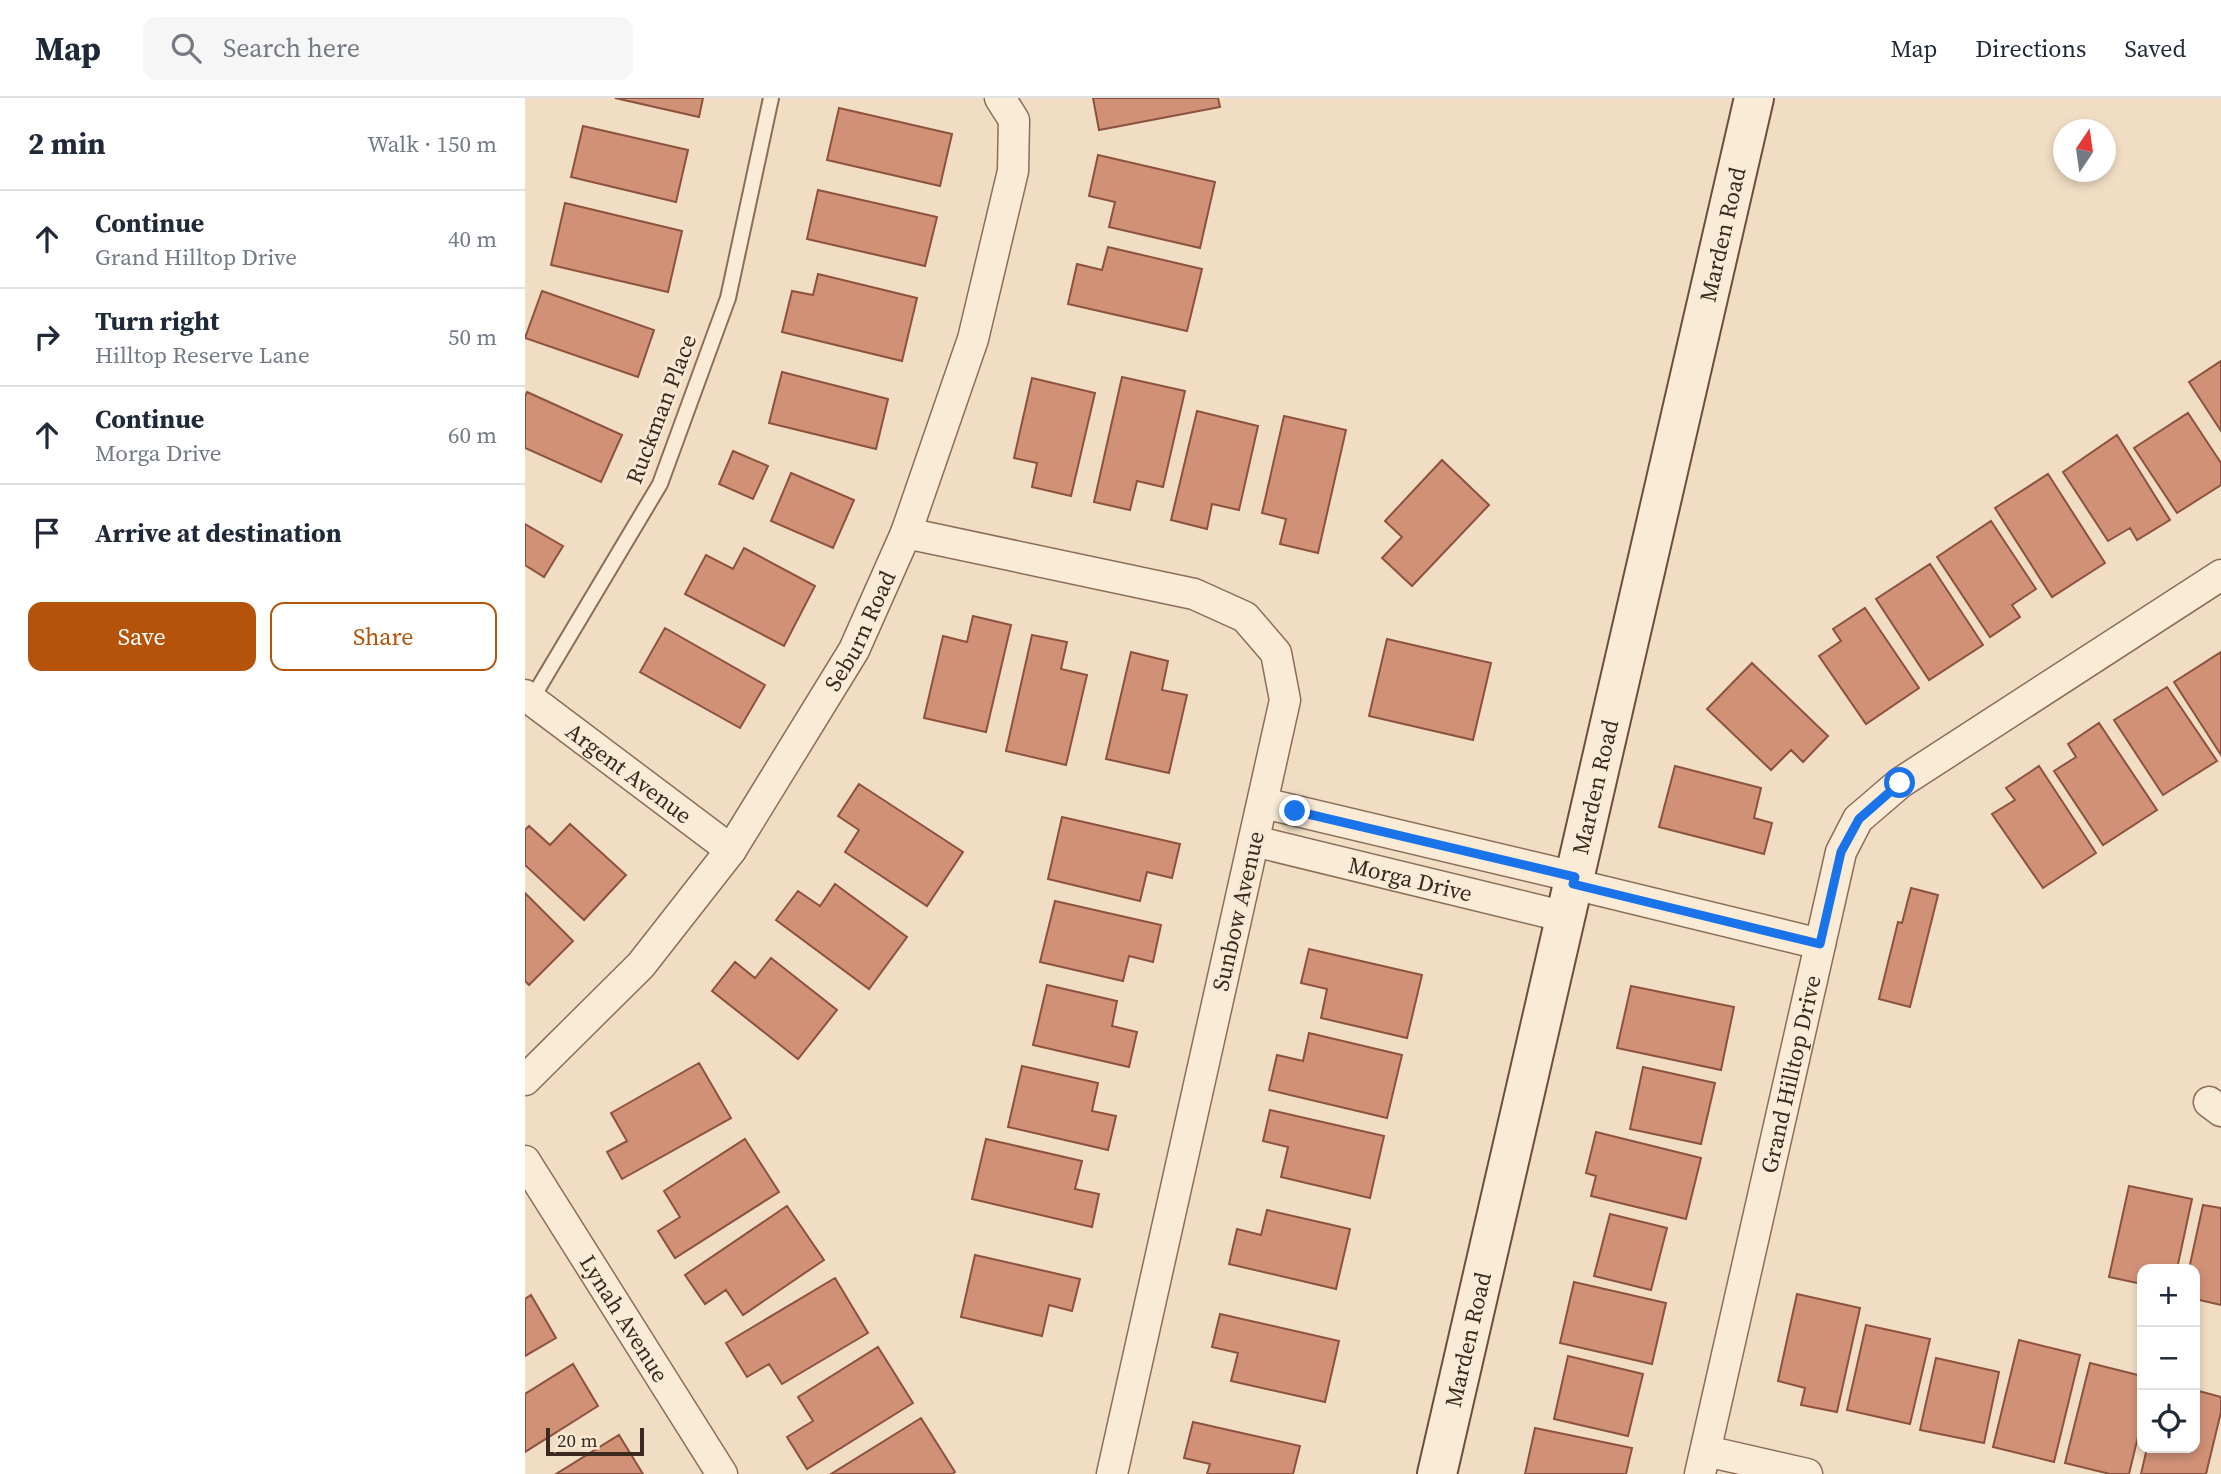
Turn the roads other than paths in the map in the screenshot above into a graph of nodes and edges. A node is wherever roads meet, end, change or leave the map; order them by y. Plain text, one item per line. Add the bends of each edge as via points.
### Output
1 (771, 98) edge
2 (1000, 98) edge
3 (1753, 98) edge
4 (906, 533) junction
5 (2221, 575) edge
6 (527, 701) edge
7 (1263, 803) junction
8 (1254, 841) junction
9 (731, 850) junction
10 (1571, 893) junction
11 (1820, 944) junction
12 (525, 1080) edge
13 (525, 1161) edge
14 (1703, 1462) edge
15 (722, 1474) edge
16 (1112, 1474) edge
17 (1437, 1474) edge
18 (1807, 1474) edge

1 - 6 lane, Ruckman Place via 728,298 660,484
2 - 4 street, Seburn Road via 1014,120 1013,171 973,339
3 - 10 street, Marden Road
4 - 7 street, Sunbow Avenue via 1194,594 1245,617 1276,653 1285,699
4 - 9 street, Seburn Road via 854,650
5 - 11 street, Grand Hilltop Drive via 1900,783 1859,819 1841,852
6 - 9 street, Argent Avenue
7 - 8 street, Sunbow Avenue
7 - 10 street, Morga Drive
8 - 10 street, Morga Drive
8 - 16 street, Sunbow Avenue
9 - 12 street, Seburn Road via 641,965
10 - 11 street
10 - 17 street, Marden Road
11 - 14 street, Grand Hilltop Drive
13 - 15 street, Lynah Avenue
14 - 18 street

